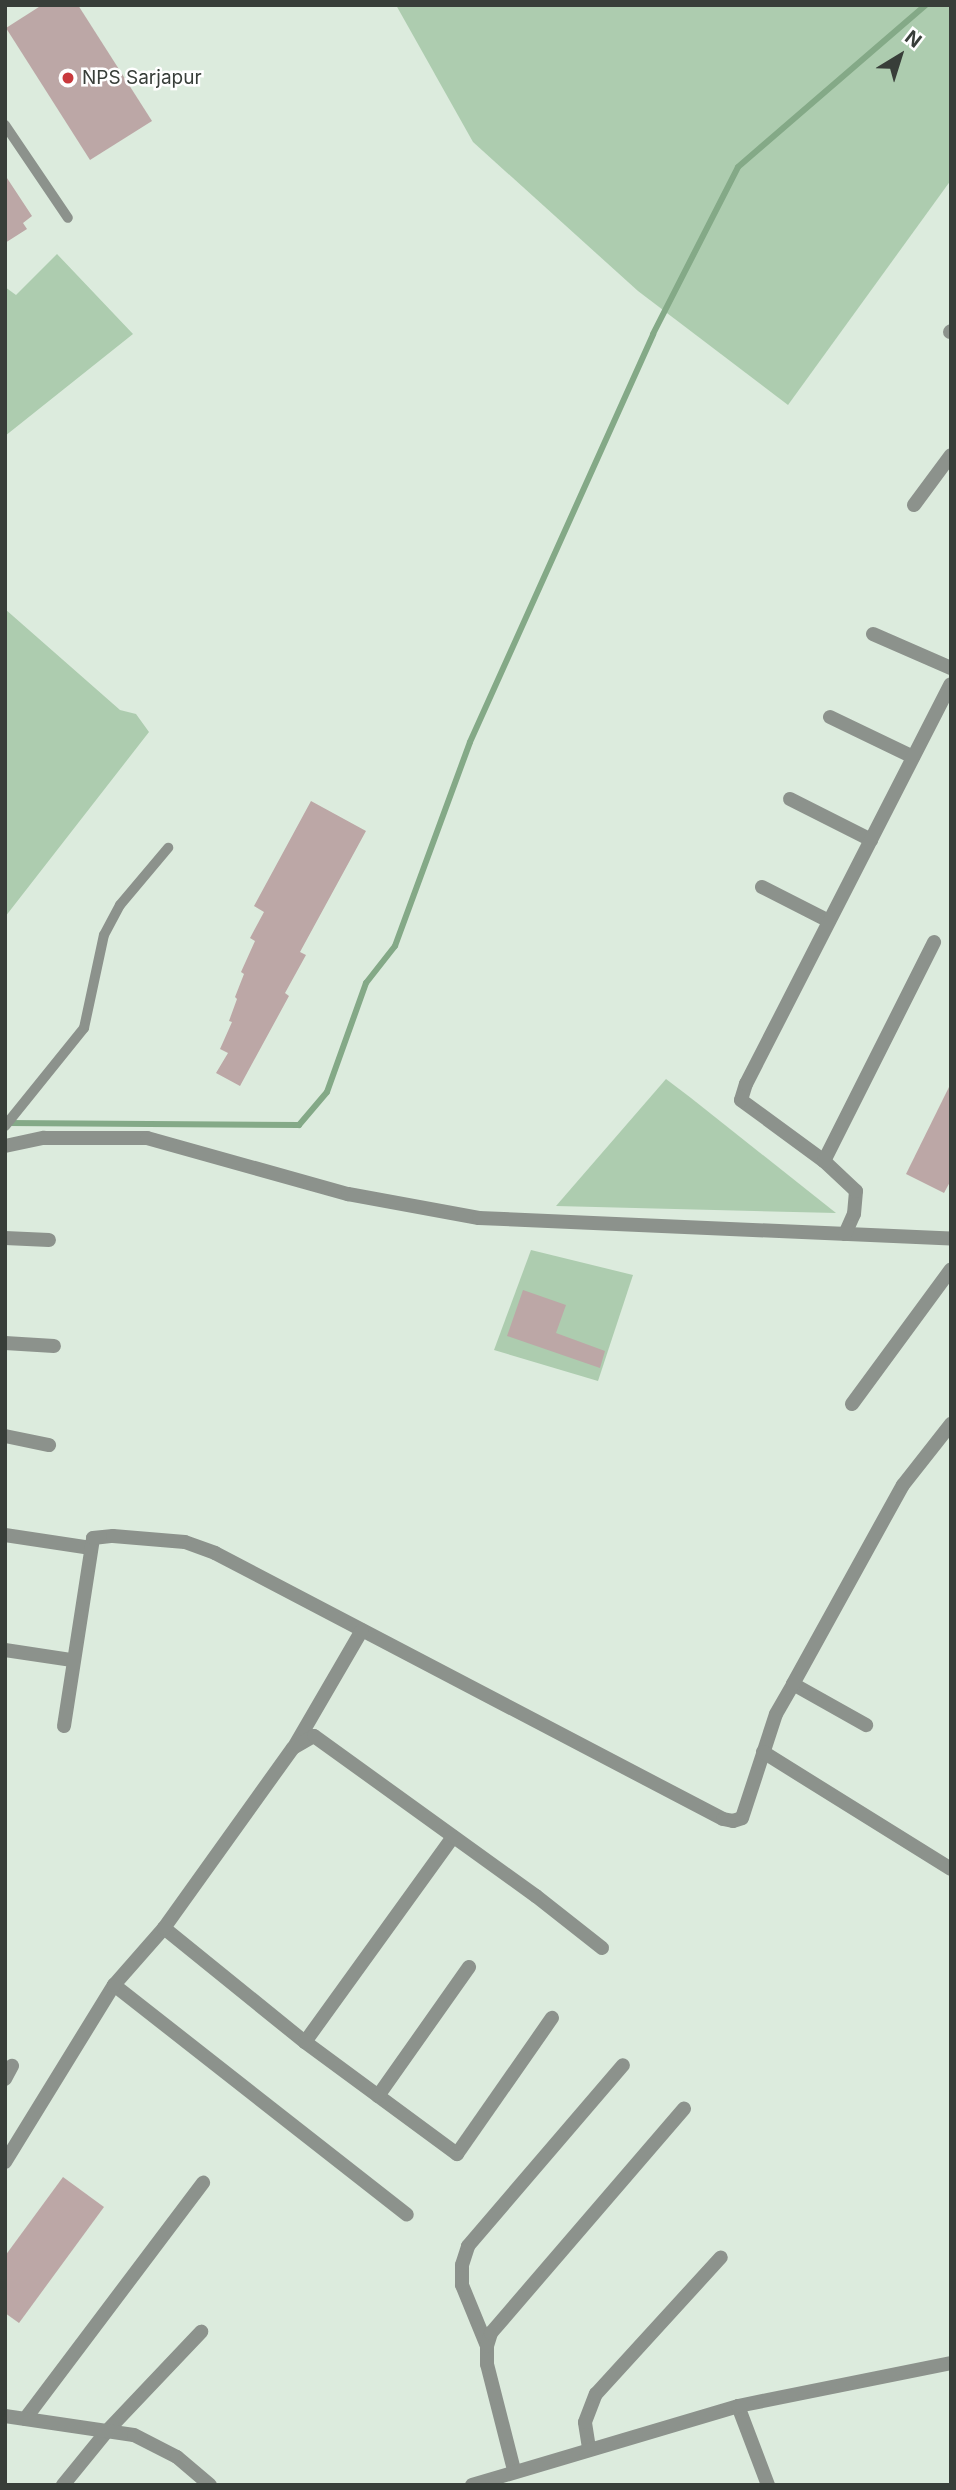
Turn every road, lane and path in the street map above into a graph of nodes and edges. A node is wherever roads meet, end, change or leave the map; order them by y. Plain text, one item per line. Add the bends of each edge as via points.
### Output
1 (5, 125) edge
2 (68, 218) dead end
3 (951, 455) edge
4 (914, 505) dead end
5 (873, 634) dead end
6 (951, 668) edge
7 (951, 684) edge
8 (830, 717) dead end
9 (913, 758) junction
10 (790, 799) dead end
11 (871, 840) junction
12 (168, 848) dead end
13 (762, 887) dead end
14 (829, 921) junction
15 (934, 942) dead end
16 (9, 1109) edge
17 (5, 1126) edge
18 (5, 1146) edge
19 (824, 1161) junction
20 (845, 1234) junction
21 (5, 1238) edge
22 (951, 1239) edge
23 (49, 1240) dead end
24 (951, 1269) edge
25 (5, 1343) edge
26 (54, 1346) dead end
27 (852, 1404) dead end
28 (951, 1424) edge
29 (5, 1436) edge
30 (49, 1445) dead end
31 (5, 1535) edge
32 (91, 1548) junction
33 (362, 1630) junction
34 (5, 1650) edge
35 (72, 1660) junction
36 (793, 1684) junction
37 (866, 1725) dead end
38 (64, 1726) dead end
39 (293, 1748) junction
40 (763, 1752) junction
41 (453, 1837) junction
42 (951, 1869) edge
43 (164, 1928) junction
44 (602, 1948) dead end
45 (468, 1967) dead end
46 (114, 1985) junction
47 (552, 2018) dead end
48 (305, 2042) junction
49 (623, 2064) dead end
50 (378, 2096) junction
51 (684, 2109) dead end
52 (5, 2162) edge
53 (203, 2183) dead end
54 (407, 2215) dead end
55 (721, 2257) dead end
56 (201, 2332) dead end
57 (487, 2346) junction
58 (951, 2362) edge
59 (738, 2406) junction
60 (5, 2416) edge
61 (25, 2419) junction
62 (107, 2431) junction
63 (589, 2448) junction
64 (514, 2470) junction
65 (63, 2485) edge
66 (210, 2485) edge
67 (472, 2485) edge
68 (768, 2485) edge

1 - 2 lane
3 - 4 street
5 - 6 street
7 - 9 street
8 - 9 street
9 - 11 street
10 - 11 street
11 - 14 street
12 - 16 lane via 120,905 104,934 84,1028 51,1069
13 - 14 street
14 - 19 street via 741,1100
15 - 19 street
16 - 17 lane
18 - 20 street via 44,1138 147,1138 348,1194 479,1217
19 - 20 street via 856,1191 854,1214
20 - 22 street
21 - 23 street
24 - 27 street
25 - 26 street
28 - 36 street via 903,1485
29 - 30 street
31 - 32 street
32 - 33 street via 93,1538 113,1535 185,1542 215,1553
32 - 35 street
33 - 39 street
33 - 40 street via 723,1819 741,1818
34 - 35 street
35 - 38 street
36 - 37 street
36 - 40 street
39 - 41 street via 314,1736
39 - 43 street
40 - 42 street
41 - 44 street
41 - 48 street
43 - 46 street
43 - 48 street
45 - 50 street
46 - 52 street
46 - 54 street
47 - 50 street via 457,2154
48 - 50 street
49 - 57 street via 468,2246 462,2285
51 - 57 street via 491,2333
53 - 61 street
55 - 63 street via 596,2394 585,2422
56 - 62 street
57 - 64 street via 487,2364
58 - 59 street
59 - 63 street
59 - 68 street
60 - 61 street
61 - 62 street
62 - 65 street
62 - 66 street via 134,2435 177,2457
63 - 64 street
64 - 67 street

